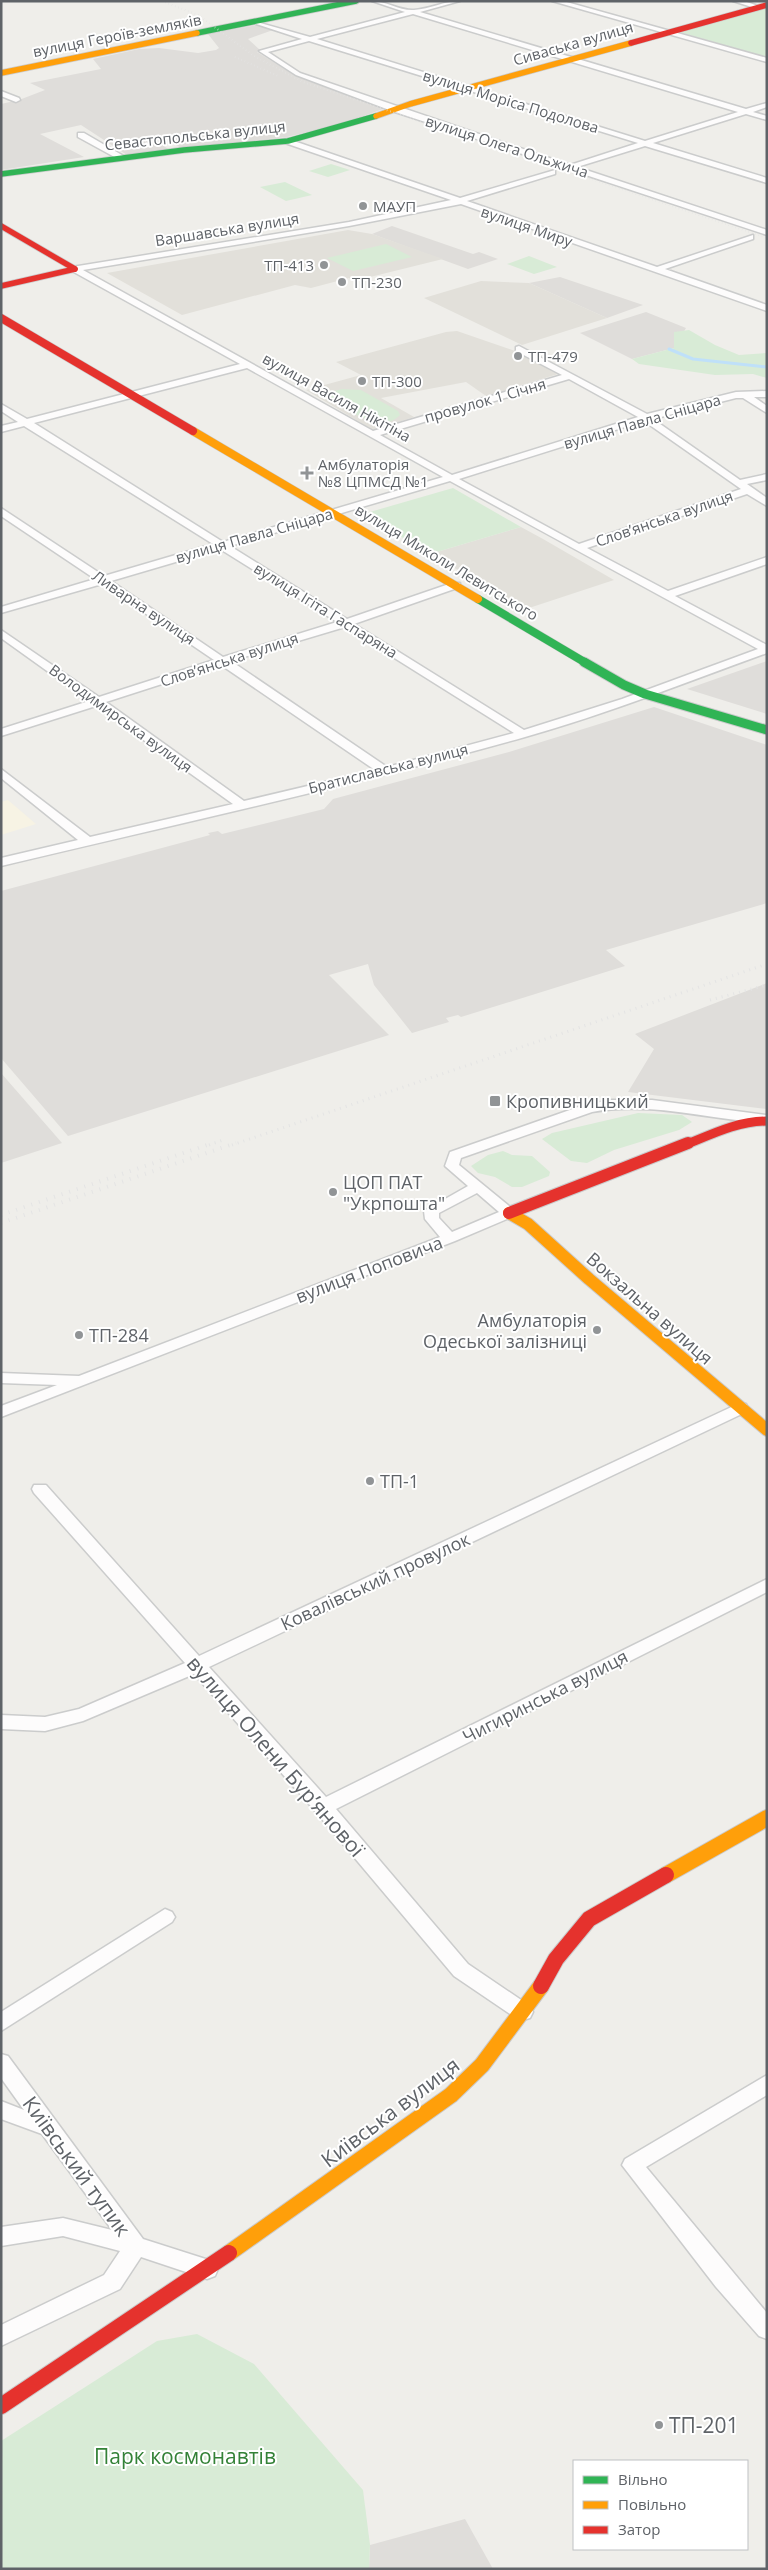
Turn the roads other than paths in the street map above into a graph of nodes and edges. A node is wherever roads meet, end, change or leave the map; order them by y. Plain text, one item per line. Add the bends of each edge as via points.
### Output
1 (356, 1) edge
2 (375, 1) edge
3 (457, 1) edge
4 (555, 1) edge
5 (736, 1) edge
6 (762, 6) edge
7 (413, 13) junction
8 (255, 22) junction
9 (668, 32) junction
10 (312, 38) junction
11 (570, 60) junction
12 (767, 60) edge
13 (1, 73) edge
14 (468, 88) junction
15 (1, 93) edge
16 (1, 103) edge
17 (767, 105) edge
18 (388, 111) junction
19 (745, 112) junction
20 (767, 118) edge
21 (81, 134) dead end
22 (288, 142) junction
23 (647, 143) junction
24 (490, 150) dead end
25 (123, 158) junction
26 (535, 166) dead end
27 (570, 167) junction
28 (552, 172) junction
29 (1, 174) edge
30 (561, 174) dead end
31 (767, 181) edge
32 (587, 183) dead end
33 (458, 202) junction
34 (683, 215) dead end
35 (1, 226) edge
36 (766, 232) edge
37 (739, 234) dead end
38 (75, 269) junction
39 (655, 270) junction
40 (1, 286) edge
41 (767, 308) edge
42 (1, 318) edge
43 (519, 349) dead end
44 (248, 365) junction
45 (570, 376) junction
46 (767, 394) edge
47 (745, 395) junction
48 (133, 396) junction
49 (1, 408) edge
50 (767, 410) edge
51 (644, 418) junction
52 (25, 423) junction
53 (1, 429) edge
54 (372, 434) junction
55 (767, 477) edge
56 (451, 478) junction
57 (739, 483) junction
58 (748, 490) junction
59 (767, 503) edge
60 (1, 511) edge
61 (333, 512) junction
62 (221, 544) junction
63 (579, 547) junction
64 (767, 560) edge
65 (102, 579) junction
66 (456, 585) junction
67 (667, 595) junction
68 (1, 610) edge
69 (346, 623) junction
70 (1, 633) edge
71 (766, 649) edge
72 (224, 660) junction
73 (646, 694) junction
74 (98, 702) junction
75 (767, 730) edge
76 (1, 732) edge
77 (523, 734) junction
78 (385, 770) junction
79 (1, 772) edge
80 (241, 804) junction
81 (87, 841) junction
82 (1, 862) edge
83 (767, 1120) edge
84 (478, 1187) junction
85 (509, 1213) junction
86 (450, 1238) junction
87 (1, 1378) edge
88 (85, 1380) junction
89 (740, 1408) junction
90 (1, 1412) edge
91 (767, 1430) edge
92 (40, 1489) dead end
93 (767, 1585) edge
94 (197, 1665) junction
95 (1, 1722) edge
96 (323, 1807) junction
97 (767, 1818) edge
98 (166, 1917) dead end
99 (523, 2012) junction
100 (1, 2023) edge
101 (1, 2062) edge
102 (767, 2084) edge
103 (1, 2110) edge
104 (49, 2128) junction
105 (1, 2237) edge
106 (136, 2246) junction
107 (207, 2269) junction
108 (767, 2329) edge
109 (1, 2336) edge
110 (1, 2406) edge

1 - 8 street, вулиця Героїв-земляків
2 - 7 street
3 - 7 street
4 - 9 street
5 - 6 street
6 - 9 street, Сиваська вулиця
7 - 10 street
7 - 11 street
8 - 10 street, вулиця Моріса Подолова
8 - 13 street, вулиця Героїв-земляків
9 - 11 street, Сиваська вулиця
9 - 12 street
10 - 14 street, вулиця Моріса Подолова
10 - 18 street, вулиця Олега Ольжича via 262,52 298,74
11 - 14 street, Сиваська вулиця
11 - 19 street
14 - 18 street, Сиваська вулиця
14 - 23 street, вулиця Моріса Подолова
15 - 16 street via 16,100
17 - 19 street
18 - 22 street, Севастопольська вулиця
18 - 24 street, вулиця Олега Ольжича
18 - 27 street, вулиця Олега Ольжича
19 - 20 street
19 - 23 street
21 - 25 street
22 - 25 street, Севастопольська вулиця
22 - 33 street, вулиця Миру
23 - 27 street
23 - 31 street, вулиця Моріса Подолова
25 - 29 street, Севастопольська вулиця
26 - 28 street, вулиця Олега Ольжича
27 - 36 street, вулиця Олега Ольжича
28 - 30 street, вулиця Олега Ольжича
28 - 33 street via 468,196
32 - 34 street, вулиця Олега Ольжича
33 - 38 street, Варшавська вулиця via 350,224
33 - 39 street, вулиця Миру
35 - 38 street, вулиця Василя Нікітіна
37 - 39 street via 754,239
38 - 40 street, Варшавська вулиця
38 - 44 street, вулиця Василя Нікітіна
39 - 41 street, вулиця Миру
42 - 48 street, вулиця Миколи Левитського
43 - 45 street
44 - 48 street
44 - 54 street, вулиця Василя Нікітіна
45 - 51 street
45 - 54 street, провулок 1 Січня
46 - 47 street, вулиця Павла Сніцара
47 - 50 street
47 - 51 street, вулиця Павла Сніцара
48 - 52 street
48 - 61 street, вулиця Миколи Левитського
49 - 52 street, вулиця Ігіта Гаспаряна
51 - 56 street, вулиця Павла Сніцара
51 - 57 street
52 - 53 street
52 - 62 street, вулиця Ігіта Гаспаряна
54 - 56 street, вулиця Василя Нікітіна
55 - 57 street, Словʼянська вулиця
56 - 61 street, вулиця Павла Сніцара
56 - 63 street, вулиця Василя Нікітіна
57 - 58 street
58 - 59 street
58 - 63 street, Словʼянська вулиця
60 - 65 street, Ливарна вулиця
61 - 62 street, вулиця Павла Сніцара
61 - 66 street, вулиця Миколи Левитського
62 - 65 street, вулиця Павла Сніцара
62 - 69 street, вулиця Ігіта Гаспаряна
63 - 67 street, вулиця Василя Нікітіна
64 - 67 street
65 - 68 street, вулиця Павла Сніцара
65 - 72 street, Ливарна вулиця
66 - 69 street, Словʼянська вулиця
66 - 73 street, вулиця Миколи Левитського via 624,685
67 - 71 street, вулиця Василя Нікітіна
69 - 72 street, Словʼянська вулиця
69 - 77 street, вулиця Ігіта Гаспаряна
70 - 74 street, Володимирська вулиця
71 - 73 street, Братиславська вулиця
72 - 74 street, Словʼянська вулиця
72 - 78 street, Ливарна вулиця
73 - 75 street, вулиця Миколи Левитського
73 - 77 street, Братиславська вулиця
74 - 76 street, Словʼянська вулиця
74 - 80 street, Володимирська вулиця
77 - 78 street, Братиславська вулиця
78 - 80 street, Братиславська вулиця
79 - 81 street
80 - 81 street, Братиславська вулиця
81 - 82 street, Братиславська вулиця
83 - 84 street via 652,1104 612,1104 589,1108 455,1155 452,1166
83 - 85 street, вулиця Поповича via 736,1125
84 - 85 street
84 - 86 street via 431,1211 432,1220
85 - 86 street, вулиця Поповича
85 - 89 street, Вокзальна вулиця via 528,1224
86 - 88 street, вулиця Поповича
87 - 88 street
88 - 90 street, вулиця Поповича
89 - 91 street, Вокзальна вулиця
89 - 94 street, Ковалівський провулок
92 - 94 street, вулиця Олени Бурʼянової
93 - 96 street, Чигиринська вулиця
94 - 95 street, Ковалівський провулок via 83,1714 45,1724
94 - 96 street, вулиця Олени Бурʼянової
96 - 99 street, вулиця Олени Бурʼянової via 461,1970
97 - 99 street, Київська вулиця via 589,1919 556,1959
98 - 100 street
99 - 107 street, Київська вулиця via 482,2065 450,2095
101 - 104 street, Київський тупик
102 - 108 street via 632,2165
103 - 104 street
104 - 106 street, Київський тупик
105 - 106 street via 63,2227
106 - 107 street
106 - 109 street via 112,2282
107 - 110 street, Київська вулиця

